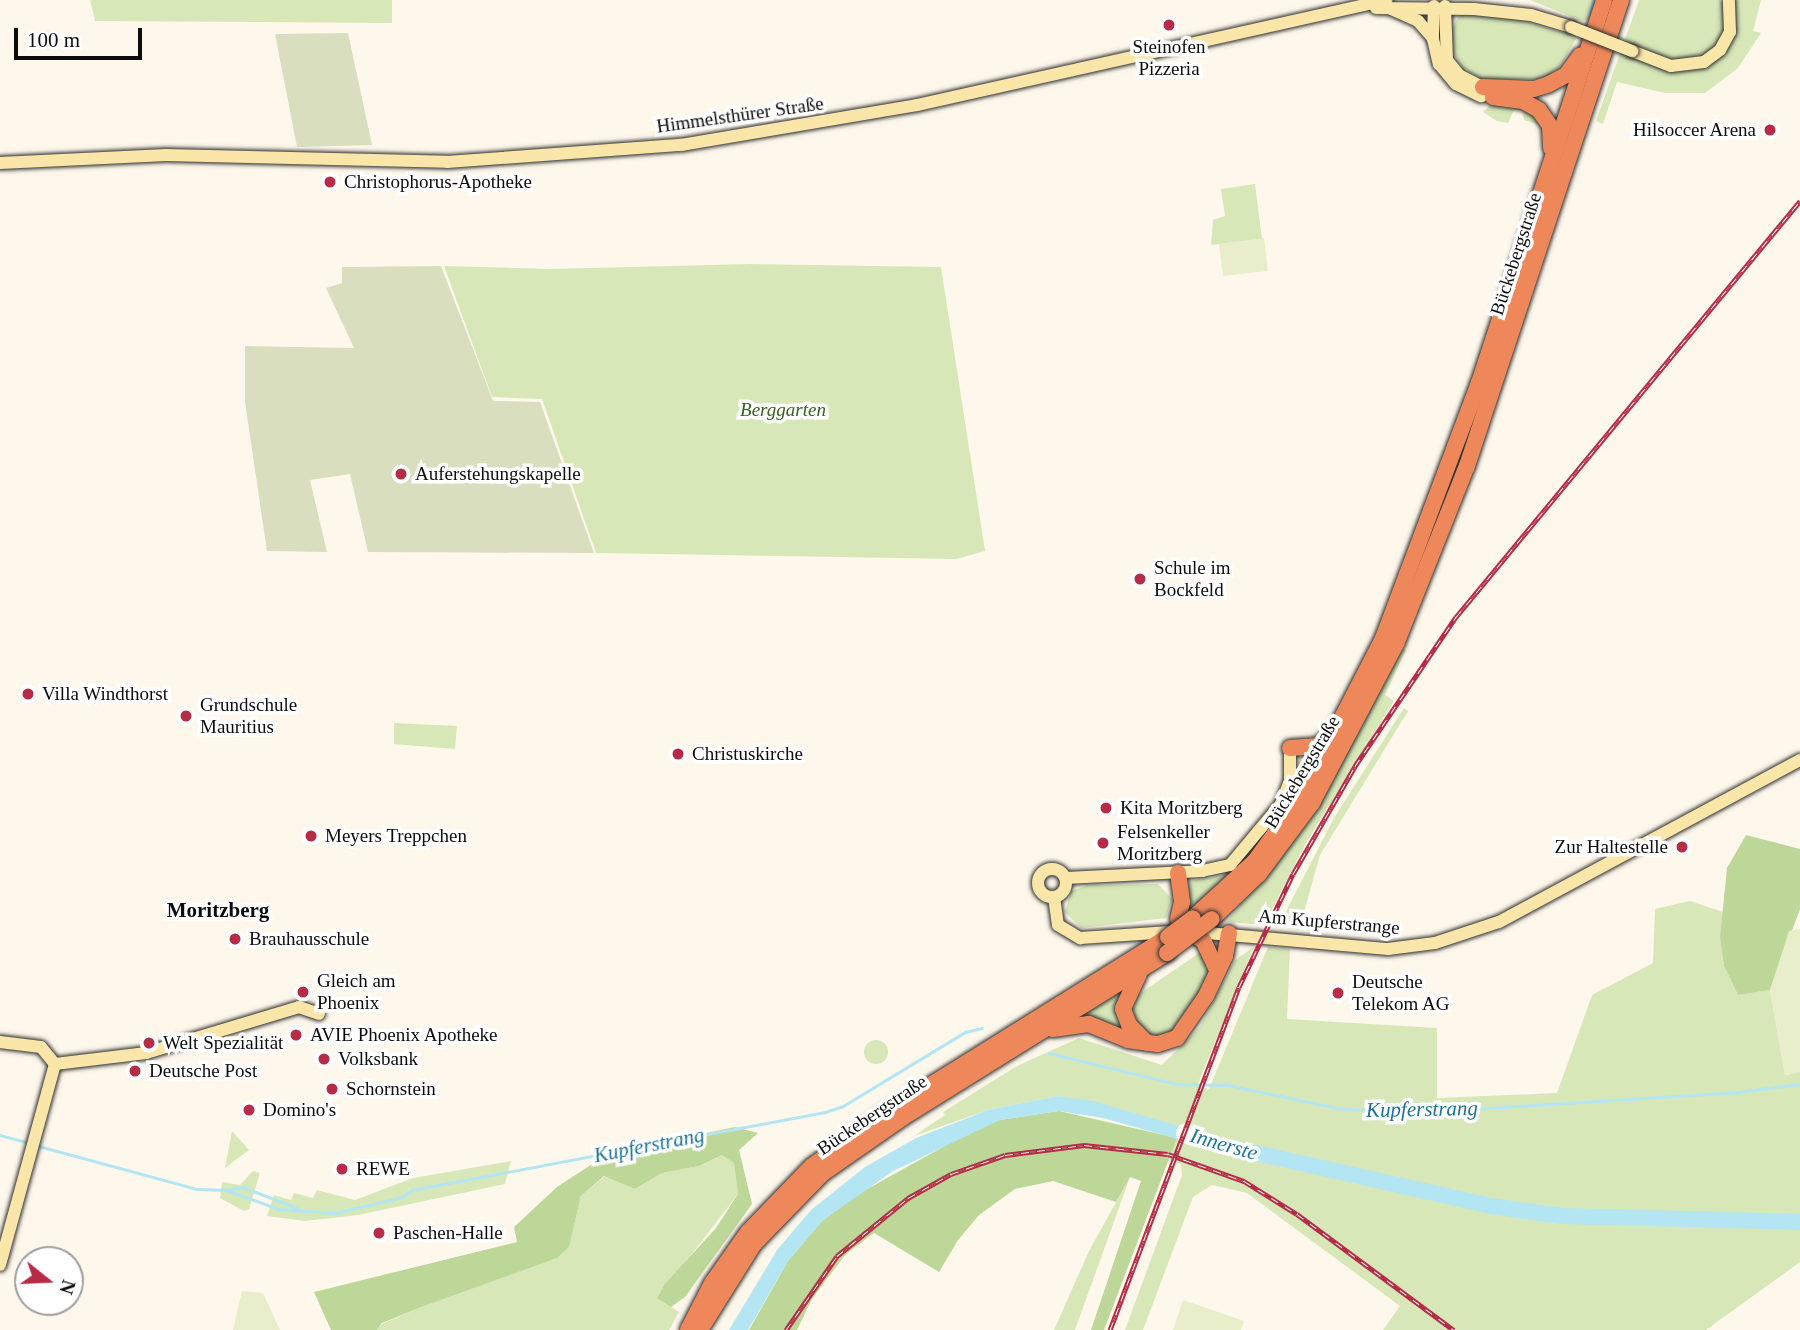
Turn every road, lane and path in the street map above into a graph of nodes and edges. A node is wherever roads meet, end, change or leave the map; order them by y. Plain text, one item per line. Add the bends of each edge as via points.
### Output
1 (1473, 0) edge
2 (1604, 0) edge
3 (1729, 0) edge
4 (1386, 4) edge
5 (1621, 5) edge
6 (1440, 6) junction
7 (1531, 15) junction
8 (1433, 39) junction
9 (1590, 43) junction
10 (1482, 91) junction
11 (0, 163) edge
12 (1550, 164) junction
13 (1342, 722) junction
14 (1290, 748) joint
15 (1800, 760) edge
16 (1178, 873) junction
17 (1066, 878) junction
18 (1054, 897) junction
19 (1185, 923) junction
20 (1229, 933) junction
21 (1167, 945) junction
22 (1143, 968) junction
23 (1217, 970) junction
24 (318, 1014) dead end
25 (1043, 1030) junction
26 (0, 1042) edge
27 (1147, 1043) junction
28 (55, 1064) junction
29 (0, 1265) edge
30 (688, 1330) edge
31 (700, 1330) edge

1 - 7 street, Himmelsthürer Straße
2 - 9 highway, Bückebergstraße
3 - 7 street, Himmelsthürer Straße, bridge via 1730,32 1720,50 1704,62 1671,66
4 - 6 street, Himmelsthürer Straße
4 - 8 street via 1418,21
4 - 11 street, Himmelsthürer Straße via 905,107 681,145 447,162 124,157
5 - 21 highway, Bückebergstraße, bridge via 1472,453 1396,644 1312,803 1259,874 1212,919
6 - 7 street, Himmelsthürer Straße
6 - 8 street
6 - 10 street via 1447,60
8 - 10 street via 1439,64 1451,81
9 - 10 highway via 1571,71 1549,84
9 - 12 highway, Bückebergstraße
10 - 12 highway via 1539,110 1550,129
12 - 13 highway, Bückebergstraße via 1423,539
13 - 14 highway via 1318,746
13 - 19 highway, Bückebergstraße via 1279,830 1246,870
14 - 16 street via 1287,792 1251,844 1224,868
15 - 20 street, Am Kupferstrange via 1695,816 1683,828 1459,939 1388,949
16 - 17 street
16 - 19 highway
17 - 18 street via 1065,889
17 - 18 street via 1053,869 1041,874 1039,888
18 - 19 street, Am Kupferstrange via 1057,922 1072,935
19 - 20 street, Am Kupferstrange
19 - 21 highway, Bückebergstraße, bridge
19 - 23 highway via 1203,940
20 - 23 highway
21 - 22 highway, Bückebergstraße
21 - 30 highway, Bückebergstraße via 1147,951 886,1113 812,1166 748,1232 712,1283
22 - 25 highway, Bückebergstraße
22 - 27 highway via 1128,990 1123,1009 1129,1025
23 - 27 highway via 1186,1029 1167,1043
24 - 28 street via 299,1007 146,1053
25 - 27 highway via 1089,1024
25 - 31 highway, Bückebergstraße via 823,1173 754,1244
26 - 28 street via 43,1048
28 - 29 street

